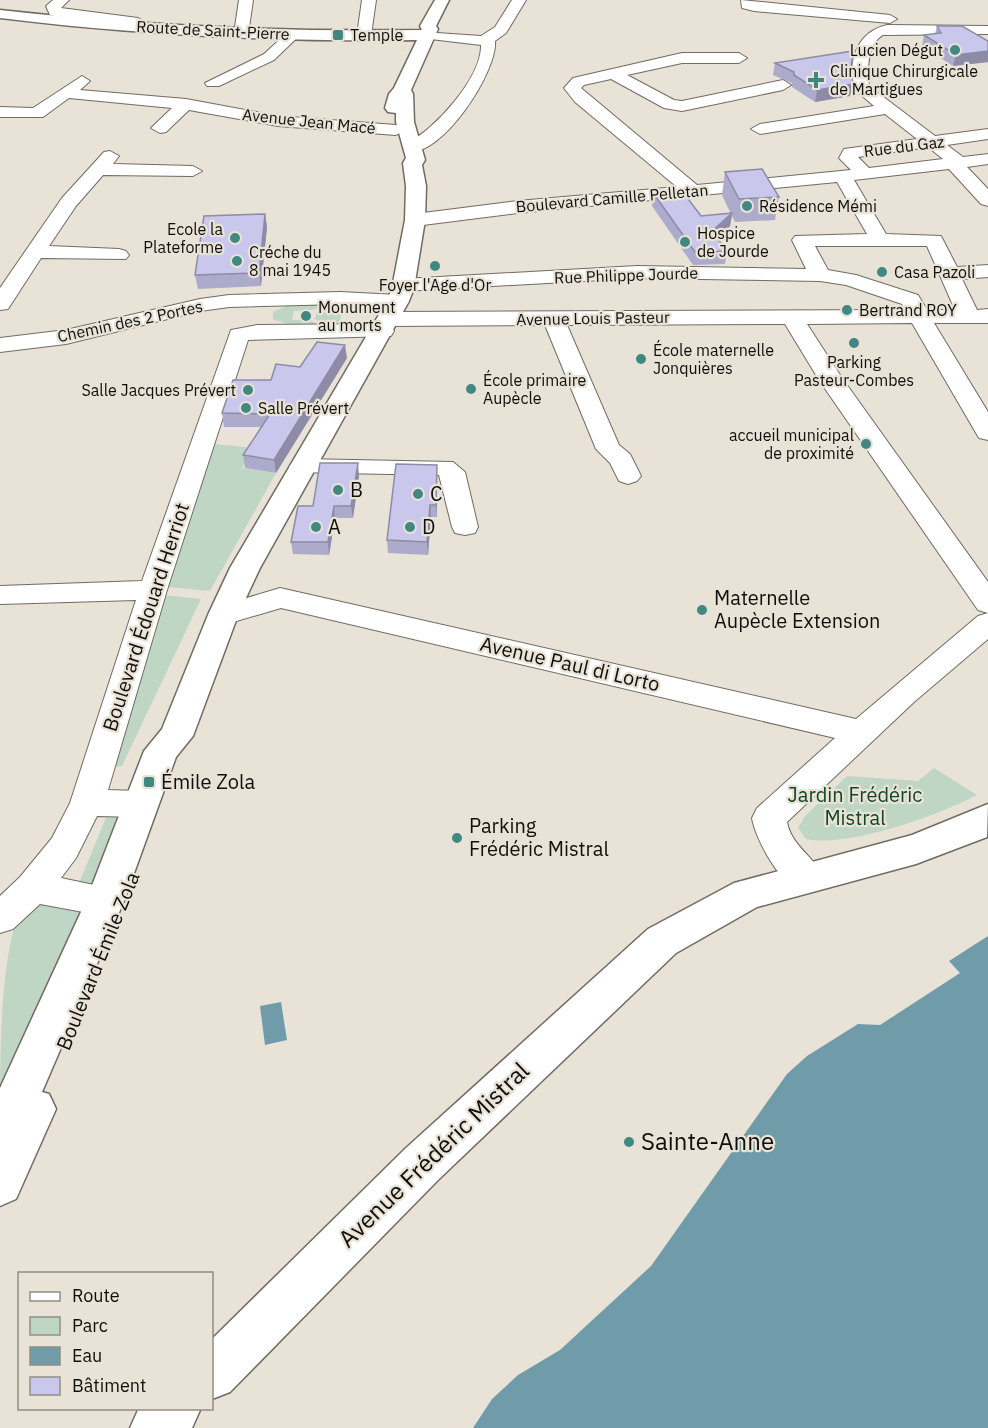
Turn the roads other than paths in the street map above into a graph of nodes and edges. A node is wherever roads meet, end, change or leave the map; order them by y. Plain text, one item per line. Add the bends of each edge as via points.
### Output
1 (62, 0) edge
2 (246, 0) edge
3 (369, 0) edge
4 (442, 0) edge
5 (450, 0) edge
6 (748, 0) edge
7 (518, 1) edge
8 (0, 14) edge
9 (891, 20) junction
10 (134, 27) junction
11 (960, 30) junction
12 (988, 30) edge
13 (238, 32) junction
14 (294, 34) junction
15 (364, 35) junction
16 (426, 38) junction
17 (488, 41) junction
18 (982, 46) edge
19 (739, 58) dead end
20 (614, 74) junction
21 (94, 76) dead end
22 (213, 83) dead end
23 (783, 85) edge
24 (66, 93) junction
25 (186, 104) junction
26 (886, 109) junction
27 (0, 112) edge
28 (160, 128) dead end
29 (760, 129) dead end
30 (988, 134) edge
31 (932, 142) junction
32 (406, 143) junction
33 (987, 161) edge
34 (957, 163) junction
35 (193, 171) dead end
36 (866, 174) junction
37 (843, 177) junction
38 (693, 191) junction
39 (988, 200) edge
40 (415, 220) junction
41 (880, 240) junction
42 (36, 252) junction
43 (119, 255) dead end
44 (988, 271) edge
45 (950, 274) junction
46 (820, 275) junction
47 (256, 301) junction
48 (0, 304) edge
49 (393, 309) junction
50 (979, 316) edge
51 (797, 317) junction
52 (920, 317) junction
53 (554, 319) junction
54 (248, 334) junction
55 (0, 345) edge
56 (986, 426) edge
57 (302, 467) junction
58 (628, 476) dead end
59 (465, 527) dead end
60 (245, 568) junction
61 (153, 590) junction
62 (0, 595) edge
63 (280, 598) junction
64 (223, 615) junction
65 (985, 623) edge
66 (860, 732) junction
67 (176, 736) junction
68 (87, 803) junction
69 (140, 804) junction
70 (988, 818) edge
71 (806, 877) junction
72 (33, 888) junction
73 (105, 901) junction
74 (1, 924) edge
75 (0, 1132) edge
76 (0, 1182) edge
77 (213, 1373) edge
78 (174, 1410) edge
79 (156, 1428) edge

1 - 10 street via 53,6 55,12 138,22
2 - 13 street
3 - 15 street
4 - 16 main road via 428,25
5 - 16 main road
6 - 9 street via 747,6 753,7
7 - 17 street via 497,36
8 - 10 main road, Route de Saint-Pierre
9 - 11 street
9 - 26 street via 868,43 859,79 861,88
10 - 13 main road, Route de Saint-Pierre
11 - 12 street
11 - 18 street
13 - 14 main road, Route de Saint-Pierre
14 - 15 main road, Route de Saint-Pierre
14 - 22 street via 269,57
15 - 16 main road, Route de Saint-Pierre
16 - 17 street
16 - 32 main road via 402,91
17 - 32 street via 490,54 464,99 421,146
19 - 20 street via 682,58
20 - 23 street via 670,105 682,106
20 - 38 street via 579,81 573,91
21 - 24 street
24 - 25 street, Avenue Jean Macé via 141,90
24 - 27 street via 37,113
25 - 28 street
25 - 32 street, Avenue Jean Macé
26 - 29 street
26 - 31 street
30 - 31 street, Rue du Gaz
31 - 34 street
31 - 36 street, Rue du Gaz via 850,153 848,158
32 - 40 main road via 416,186
33 - 34 street, Boulevard Camille Pelletan
34 - 36 street, Boulevard Camille Pelletan
34 - 39 street
35 - 42 street via 104,162 69,202
36 - 37 street, Boulevard Camille Pelletan
37 - 38 street, Boulevard Camille Pelletan
37 - 41 street
38 - 40 street, Boulevard Camille Pelletan
40 - 49 main road
41 - 45 street via 934,240
41 - 46 street via 802,240
42 - 43 street
42 - 48 street
44 - 45 street
45 - 50 street
46 - 49 street, Rue Philippe Jourde via 637,272
46 - 52 street, Rue Philippe Jourde via 849,279 905,297
47 - 49 street, Chemin des 2 Portes via 340,298
47 - 54 street, Boulevard Édouard Herriot
47 - 55 street, Chemin des 2 Portes via 200,305 66,337
49 - 53 street, Avenue Louis Pasteur
49 - 54 street
49 - 57 main road, Boulevard Émile Zola
50 - 52 street, Avenue Louis Pasteur
51 - 52 street, Avenue Louis Pasteur
51 - 53 street, Avenue Louis Pasteur
51 - 65 street via 796,324
52 - 56 street, Rue Philippe Jourde
53 - 58 street via 608,449 621,459
54 - 61 street, Boulevard Édouard Herriot
57 - 59 street via 444,467 452,472
57 - 60 main road, Boulevard Émile Zola
60 - 63 street, Avenue Paul di Lorto
60 - 64 main road, Boulevard Émile Zola
61 - 62 street
61 - 68 street, Boulevard Édouard Herriot
63 - 64 street, Avenue Paul di Lorto
63 - 66 street, Avenue Paul di Lorto
64 - 67 main road, Boulevard Émile Zola
65 - 66 street
66 - 71 street via 769,818 775,840
67 - 69 main road, Boulevard Émile Zola via 161,751
67 - 76 main road, Boulevard Émile Zola via 182,753 162,804 61,1052
68 - 69 street
68 - 72 street, Boulevard Édouard Herriot via 64,848
69 - 73 main road, Boulevard Émile Zola
70 - 71 main road, Avenue Frédéric Mistral via 916,849
71 - 77 main road, Avenue Frédéric Mistral via 747,894 662,941 422,1164
72 - 73 street
72 - 74 street, Boulevard Édouard Herriot
73 - 75 main road, Boulevard Émile Zola
78 - 79 main road

